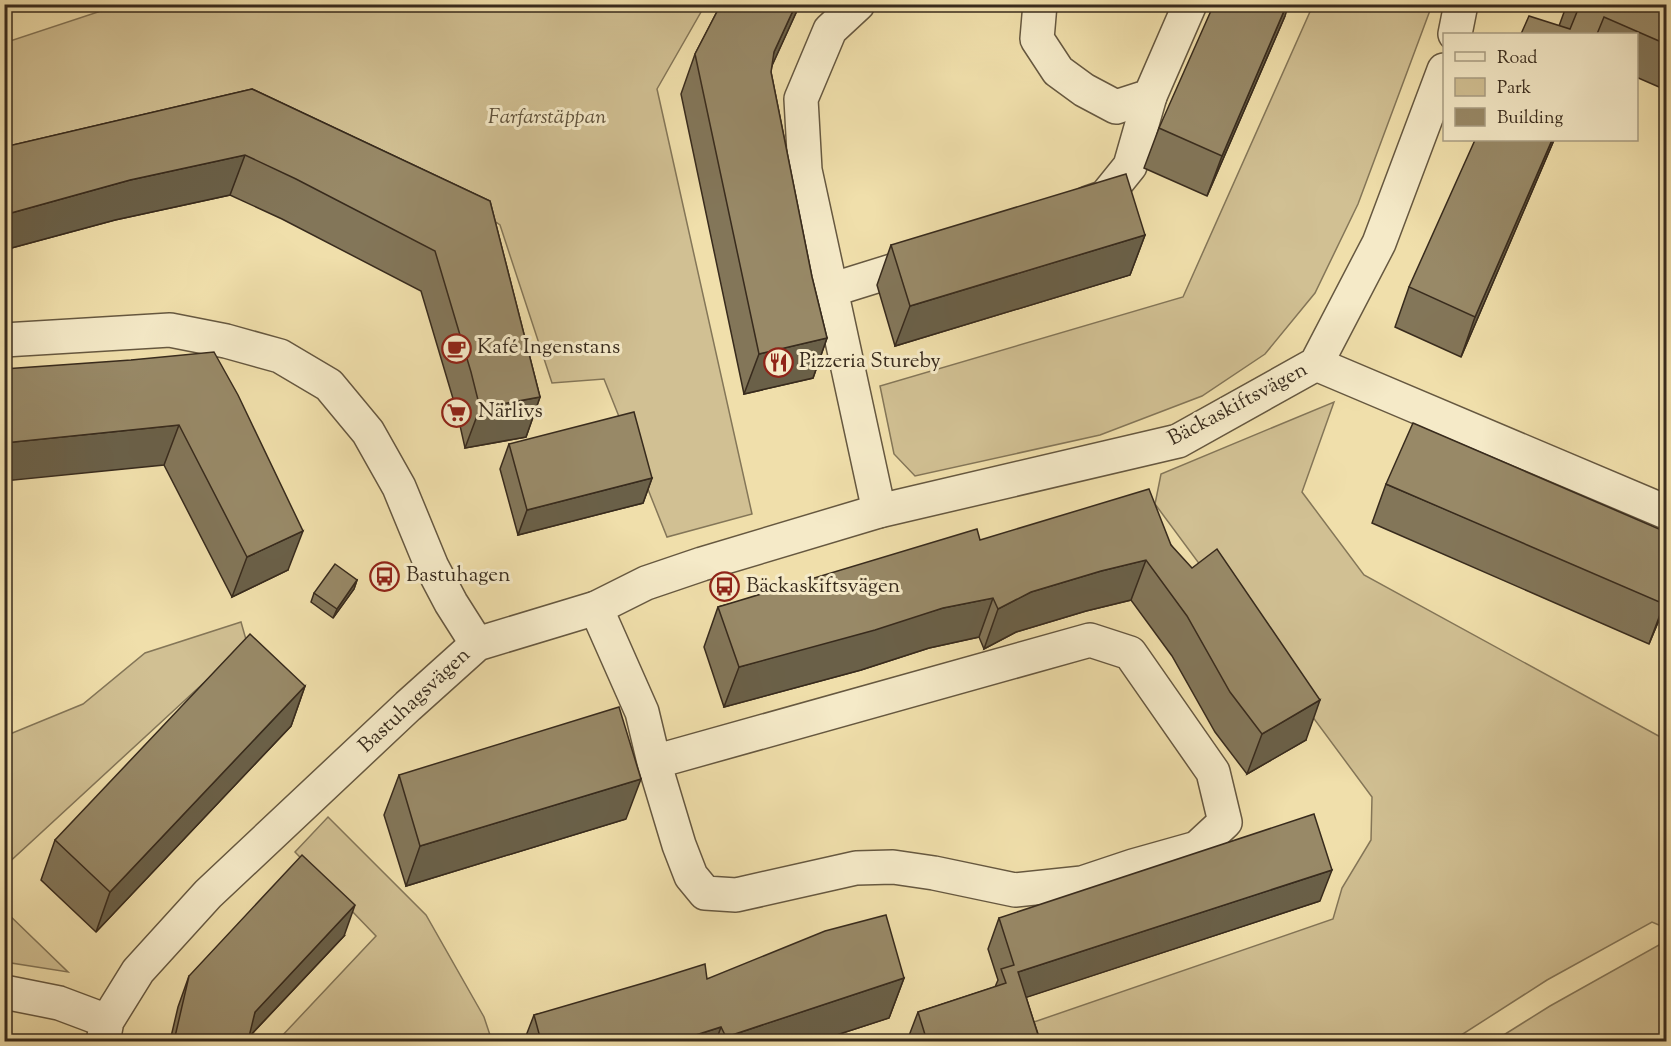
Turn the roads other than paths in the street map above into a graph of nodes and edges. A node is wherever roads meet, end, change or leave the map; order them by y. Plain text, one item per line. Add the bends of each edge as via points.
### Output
1 (858, 4) edge
2 (1040, 4) edge
3 (1190, 4) edge
4 (1461, 4) edge
5 (1455, 33) edge
6 (1443, 73) edge
7 (1150, 96) junction
8 (1062, 214) edge
9 (953, 252) edge
10 (831, 290) junction
11 (4, 340) edge
12 (1316, 364) junction
13 (879, 511) junction
14 (1666, 512) edge
15 (596, 608) junction
16 (477, 644) junction
17 (654, 762) junction
18 (4, 992) edge
19 (105, 1031) edge

1 - 10 street via 830,30 801,99 805,170
2 - 7 street via 1037,39 1058,71 1116,107
3 - 7 street
4 - 5 street
6 - 12 street, Bäckaskiftsvägen via 1379,243
7 - 8 street via 1130,166 1105,197
9 - 10 street
10 - 13 street
11 - 16 street, Bastuhagsvägen via 170,330 280,356 329,385 368,432 399,487 432,567
12 - 13 street, Bäckaskiftsvägen via 1178,441
12 - 14 street, Bäckaskiftsvägen
13 - 15 street, Bäckaskiftsvägen via 657,580
15 - 16 street, Bäckaskiftsvägen
15 - 17 street via 642,712
16 - 19 street, Bastuhagsvägen via 208,894 138,971
17 - 17 street via 1090,640 1130,653 1213,772 1226,822 1197,848 1082,883 1015,890 893,867 856,868 735,895 705,893 691,876
18 - 19 street via 59,1003

